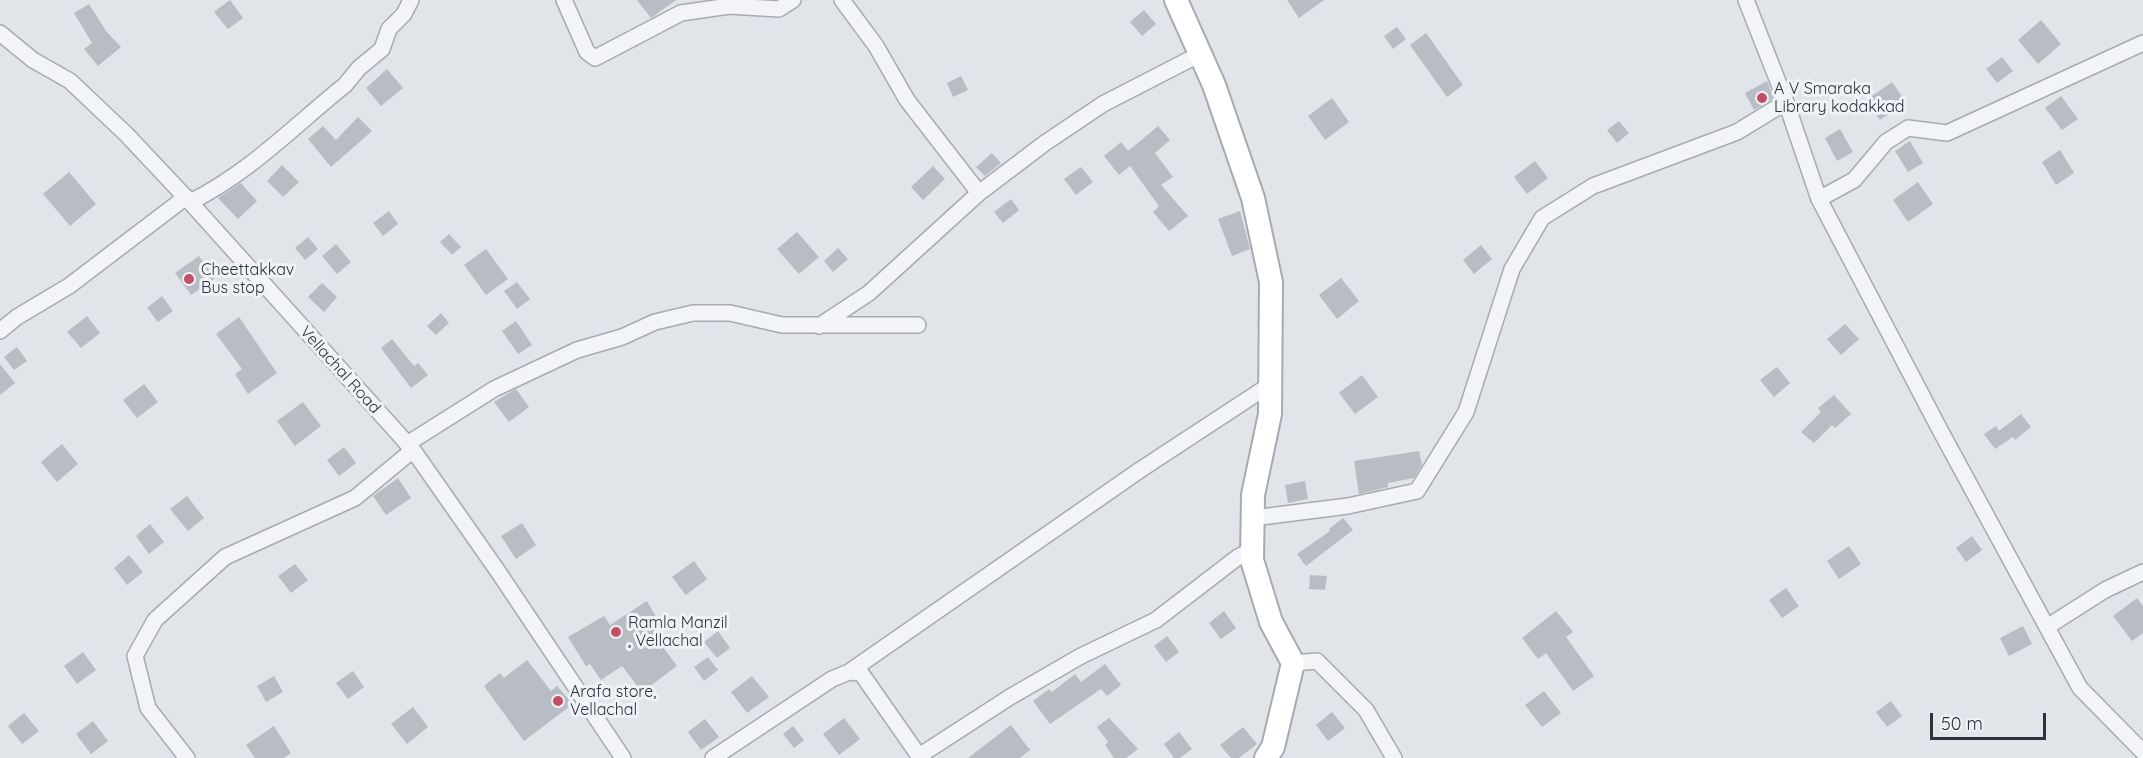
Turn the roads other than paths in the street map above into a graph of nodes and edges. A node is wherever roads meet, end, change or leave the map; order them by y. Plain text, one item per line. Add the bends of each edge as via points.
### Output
1 (411, 0) edge
2 (564, 0) edge
3 (794, 0) edge
4 (842, 0) edge
5 (1176, 0) edge
6 (1746, 0) edge
7 (0, 33) edge
8 (2143, 43) edge
9 (1200, 54) junction
10 (1786, 102) junction
11 (979, 193) junction
12 (188, 199) junction
13 (1819, 199) junction
14 (918, 325) dead end
15 (818, 326) junction
16 (0, 331) edge
17 (1271, 384) junction
18 (410, 447) junction
19 (1253, 518) junction
20 (1252, 550) junction
21 (2143, 572) edge
22 (2047, 627) junction
23 (1293, 663) junction
24 (849, 672) junction
25 (2143, 752) edge
26 (187, 758) edge
27 (623, 758) edge
28 (713, 758) edge
29 (1266, 758) edge
30 (1394, 758) edge

1 - 12 street via 389,29 382,49 345,85 212,191
2 - 3 street via 587,52 595,58 681,13 729,6 779,9
4 - 11 street via 876,46 907,100
5 - 9 main road
6 - 10 street
7 - 12 street, Vellachal Road via 33,60 70,81
8 - 13 street via 1947,133 1908,128 1886,142 1854,180
9 - 11 street via 1103,104
9 - 17 main road via 1253,198 1271,282
10 - 13 street
10 - 19 street via 1737,132 1593,186 1542,218 1512,269 1466,412 1417,491 1348,506
11 - 15 street via 869,293
12 - 16 street
12 - 18 street, Vellachal Road
13 - 22 street
14 - 15 street
15 - 18 street via 782,325 730,313 693,313 655,322 577,350 494,389
17 - 19 main road via 1270,414 1253,495
17 - 24 street
18 - 26 street via 355,498 225,557 155,620 135,656 148,708
18 - 27 street, Vellachal Road
19 - 20 main road
20 - 23 main road via 1271,622
20 - 24 street via 1215,573 1156,620 1010,696 919,756 861,673
21 - 22 street via 2105,590
22 - 25 street via 2080,688
23 - 29 main road via 1273,747
23 - 30 street via 1317,661 1366,710
24 - 28 street via 832,679

